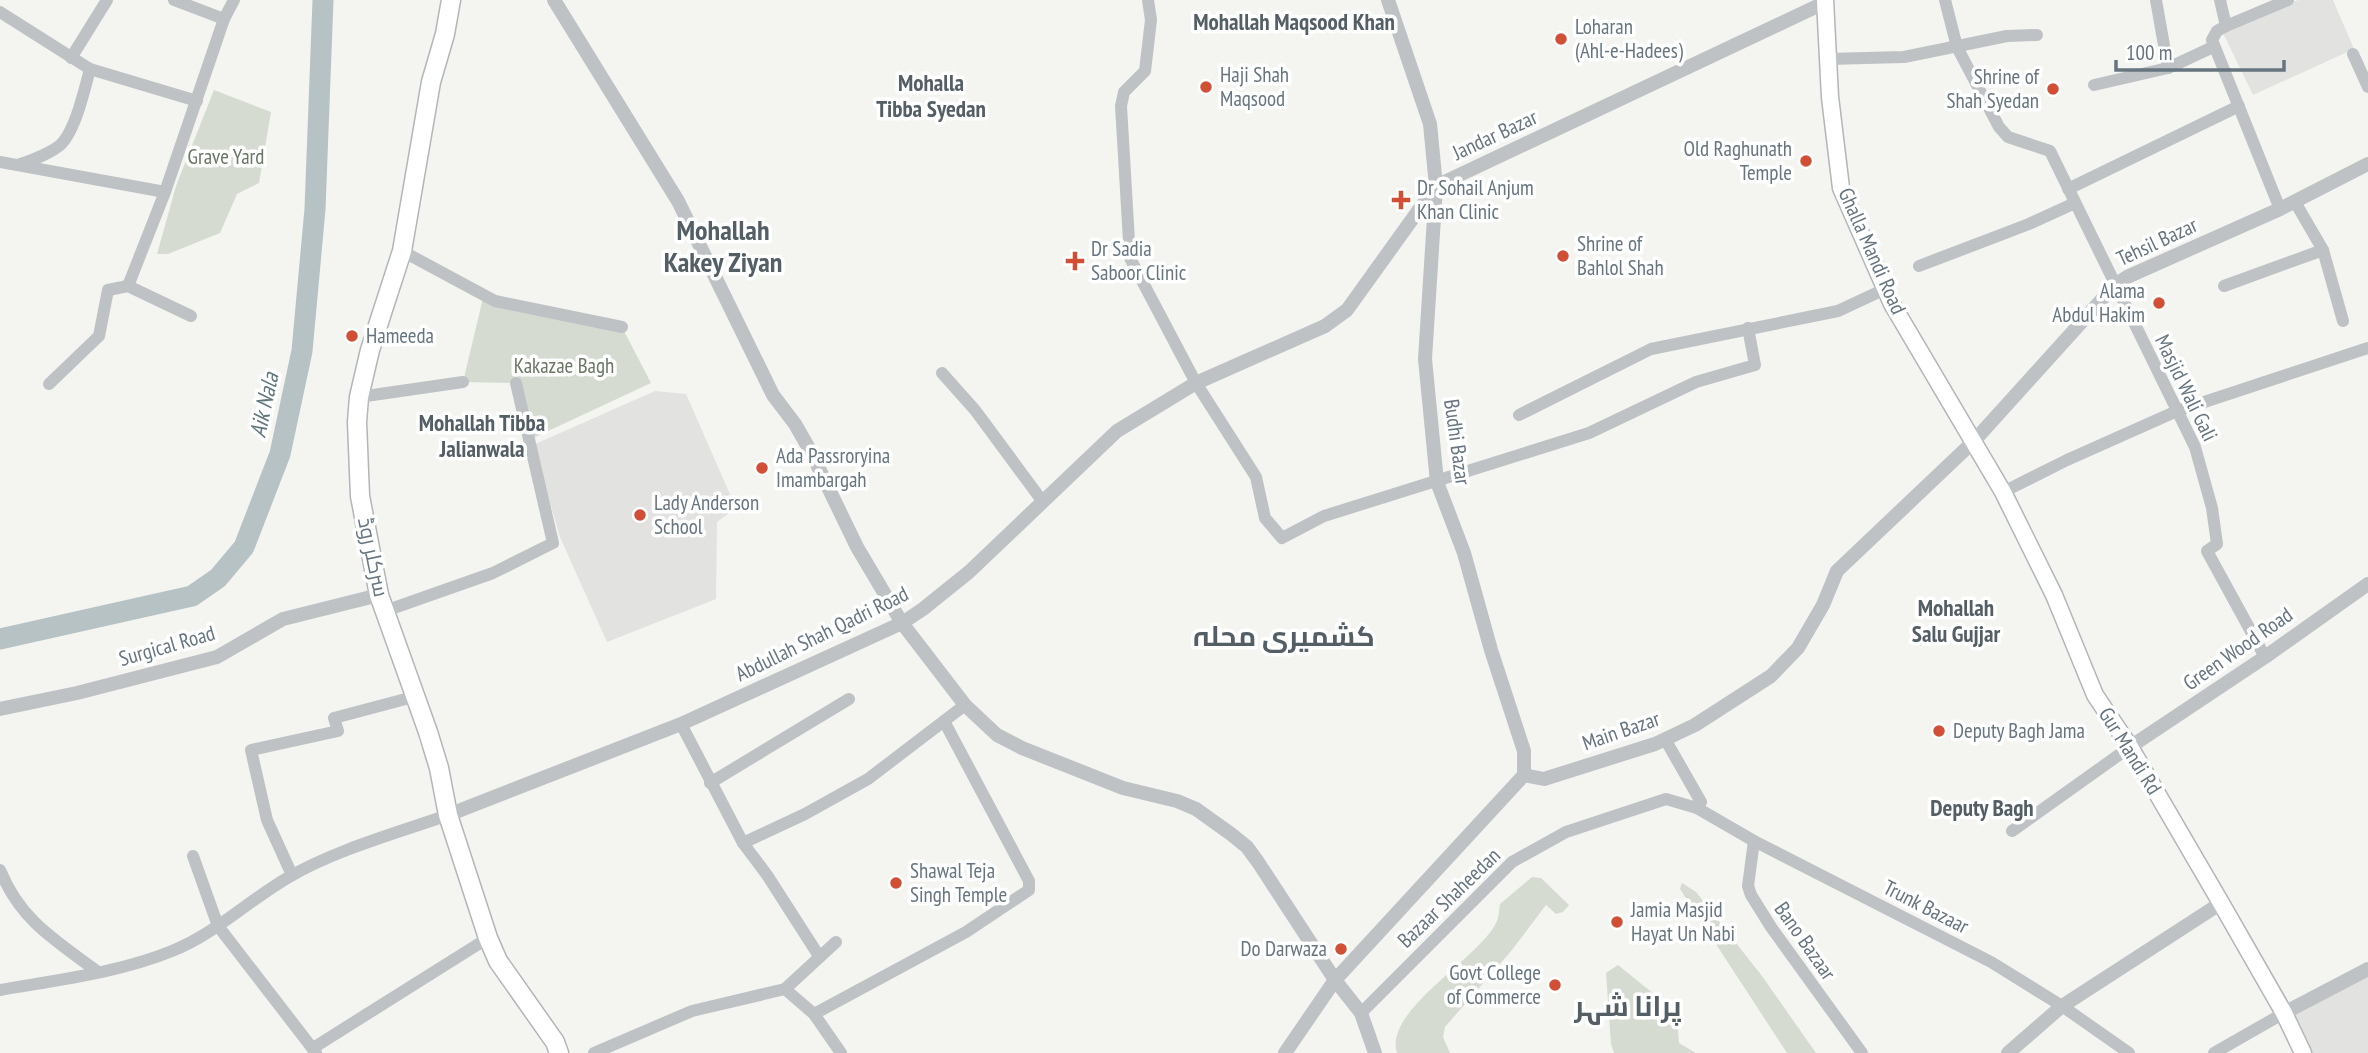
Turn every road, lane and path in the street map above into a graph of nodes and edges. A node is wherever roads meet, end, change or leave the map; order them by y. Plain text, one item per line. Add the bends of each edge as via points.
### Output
1 (107, 0) edge
2 (174, 0) edge
3 (234, 0) edge
4 (451, 0) edge
5 (461, 0) edge
6 (554, 0) edge
7 (1148, 0) edge
8 (1388, 0) edge
9 (1945, 0) edge
10 (2156, 0) edge
11 (2220, 0) edge
12 (2288, 0) edge
13 (1825, 2) edge
14 (0, 12) edge
15 (224, 19) junction
16 (2226, 26) junction
17 (445, 34) junction
18 (2037, 34) dead end
19 (1957, 47) junction
20 (2213, 47) junction
21 (2353, 54) dead end
22 (71, 58) junction
23 (1828, 59) junction
24 (2168, 68) junction
25 (90, 69) junction
26 (2094, 85) dead end
27 (2368, 87) edge
28 (197, 101) junction
29 (2239, 106) junction
30 (0, 162) edge
31 (2368, 164) edge
32 (15, 166) junction
33 (1436, 186) junction
34 (2068, 189) junction
35 (165, 192) junction
36 (2295, 202) junction
37 (2075, 204) junction
38 (2280, 209) junction
39 (2323, 250) junction
40 (402, 251) junction
41 (1919, 266) dead end
42 (2115, 285) junction
43 (128, 286) junction
44 (2224, 286) dead end
45 (1885, 289) junction
46 (191, 316) dead end
47 (2343, 321) dead end
48 (622, 327) dead end
49 (1748, 328) junction
50 (2368, 348) edge
51 (942, 373) dead end
52 (463, 382) dead end
53 (516, 383) dead end
54 (1196, 383) junction
55 (49, 384) dead end
56 (359, 397) junction
57 (2177, 411) junction
58 (1519, 415) dead end
59 (1974, 441) junction
60 (1437, 482) junction
61 (2003, 492) junction
62 (1043, 502) junction
63 (2368, 584) edge
64 (382, 603) junction
65 (902, 623) junction
66 (2266, 657) junction
67 (417, 696) junction
68 (849, 699) dead end
69 (965, 705) junction
70 (0, 709) edge
71 (944, 721) junction
72 (681, 724) junction
73 (1665, 739) junction
74 (2130, 747) junction
75 (1524, 775) junction
76 (710, 783) junction
77 (1697, 808) junction
78 (448, 815) junction
79 (2012, 831) dead end
80 (1754, 841) junction
81 (743, 843) junction
82 (193, 856) dead end
83 (0, 870) edge
84 (292, 874) junction
85 (2221, 904) junction
86 (218, 926) junction
87 (488, 938) junction
88 (836, 942) dead end
89 (819, 956) junction
90 (2368, 969) edge
91 (98, 972) junction
92 (1335, 980) junction
93 (785, 989) junction
94 (0, 990) edge
95 (2063, 1006) junction
96 (1361, 1013) junction
97 (2284, 1013) junction
98 (814, 1014) junction
99 (314, 1051) edge
100 (559, 1053) edge
101 (594, 1053) edge
102 (841, 1053) edge
103 (1285, 1053) edge
104 (1375, 1053) edge
105 (1862, 1053) edge
106 (2008, 1053) edge
107 (2129, 1053) edge
108 (2214, 1053) edge
109 (2303, 1053) edge

1 - 22 street
2 - 15 street
3 - 15 street
4 - 17 main road
5 - 17 main road
6 - 65 street via 678,201 773,395 811,452 857,547
7 - 54 street via 1151,20 1145,71 1124,92 1121,106 1130,258
8 - 33 street, Budhi Bazar via 1430,124
9 - 19 street, Masjid Wali Gali
10 - 24 street
11 - 16 street
12 - 16 street
13 - 23 main road, Ghalla Mandi Road
13 - 33 street, Jandar Bazar
14 - 22 street
15 - 28 street
16 - 20 street via 2214,35
17 - 40 main road, سرکلر روڈ via 431,82
18 - 19 street
19 - 23 street via 1905,57
19 - 34 street, Masjid Wali Gali via 1999,127 2008,137 2050,151
20 - 24 street
20 - 29 street
21 - 27 street
22 - 25 street
23 - 45 main road, Ghalla Mandi Road via 1842,188
24 - 26 street
25 - 28 street
25 - 32 street via 81,105 62,144
28 - 35 street
29 - 34 street
29 - 38 street
30 - 32 street
31 - 36 street, Tehsil Bazar
32 - 35 street
33 - 54 street, Jandar Bazar via 1347,310 1325,326
33 - 60 street, Budhi Bazar via 1425,359
34 - 37 street, Masjid Wali Gali
35 - 43 street
36 - 38 street, Tehsil Bazar
36 - 39 street
37 - 41 street
37 - 42 street, Masjid Wali Gali
38 - 42 street, Tehsil Bazar
39 - 44 street
39 - 47 street
40 - 48 street via 495,302
40 - 56 main road, سرکلر روڈ
42 - 57 street, Masjid Wali Gali
42 - 59 street, Tehsil Bazar
43 - 46 street
43 - 55 street via 108,290 99,337
45 - 49 street via 1838,311
45 - 59 main road, Ghalla Mandi Road
49 - 58 street via 1651,349
49 - 60 street via 1755,365 1696,382 1589,433
50 - 57 street
51 - 62 street
52 - 56 street
53 - 64 street via 553,543 493,573
54 - 60 street via 1256,477 1265,519 1282,538 1324,516
54 - 62 street, Abdullah Shah Qadri Road via 1117,431
56 - 64 main road, سرکلر روڈ via 360,496
57 - 61 street
57 - 66 street, Masjid Wali Gali via 2195,447 2212,508 2217,544 2207,551
59 - 61 main road, Gur Mandi Rd
59 - 73 street, Main Bazar via 1837,571 1824,605 1798,648 1771,676
60 - 75 street, Budhi Bazar via 1464,553 1524,751
61 - 74 main road, Gur Mandi Rd via 2054,595 2095,695
62 - 65 street, Abdullah Shah Qadri Road via 949,589
63 - 66 street, Green Wood Road
64 - 67 main road, سرکلر روڈ
64 - 70 street, Surgical Road via 283,619 217,657 78,694
65 - 69 street
65 - 72 street, Abdullah Shah Qadri Road
66 - 74 street, Green Wood Road
67 - 78 main road, سرکلر روڈ
67 - 84 street via 334,718 338,731 251,750 267,820
68 - 76 street
69 - 71 street
69 - 92 street via 997,735 1022,748 1123,788 1177,801 1212,819 1247,847
71 - 81 street via 868,779
71 - 98 street via 1029,881 1029,890 966,932
72 - 76 street
72 - 78 street, Abdullah Shah Qadri Road
73 - 75 street, Main Bazar via 1544,779
73 - 77 street via 1701,802
74 - 79 street
74 - 85 main road, Gur Mandi Rd
75 - 92 street
76 - 81 street
77 - 80 street, Trunk Bazaar
77 - 96 street, Bazaar Shaheedan via 1666,799 1650,803 1566,832 1512,862
78 - 84 street
78 - 87 main road, سرکلر روڈ
80 - 95 street, Trunk Bazaar via 1991,962
80 - 105 street, Bano Bazaar via 1751,895
81 - 89 street
82 - 86 street
83 - 91 street via 13,897 38,928
84 - 86 street
85 - 95 street
85 - 97 main road, Gur Mandi Rd
86 - 91 street via 173,951
86 - 99 street
87 - 99 street
87 - 100 main road, سرکلر روڈ via 498,961
88 - 89 street
89 - 93 street
90 - 97 street
91 - 94 street
92 - 96 street
92 - 103 street
93 - 98 street
93 - 101 street via 692,1012
95 - 106 street
95 - 107 street, Trunk Bazaar
96 - 104 street
97 - 108 street
97 - 109 main road, Gur Mandi Rd
98 - 102 street

